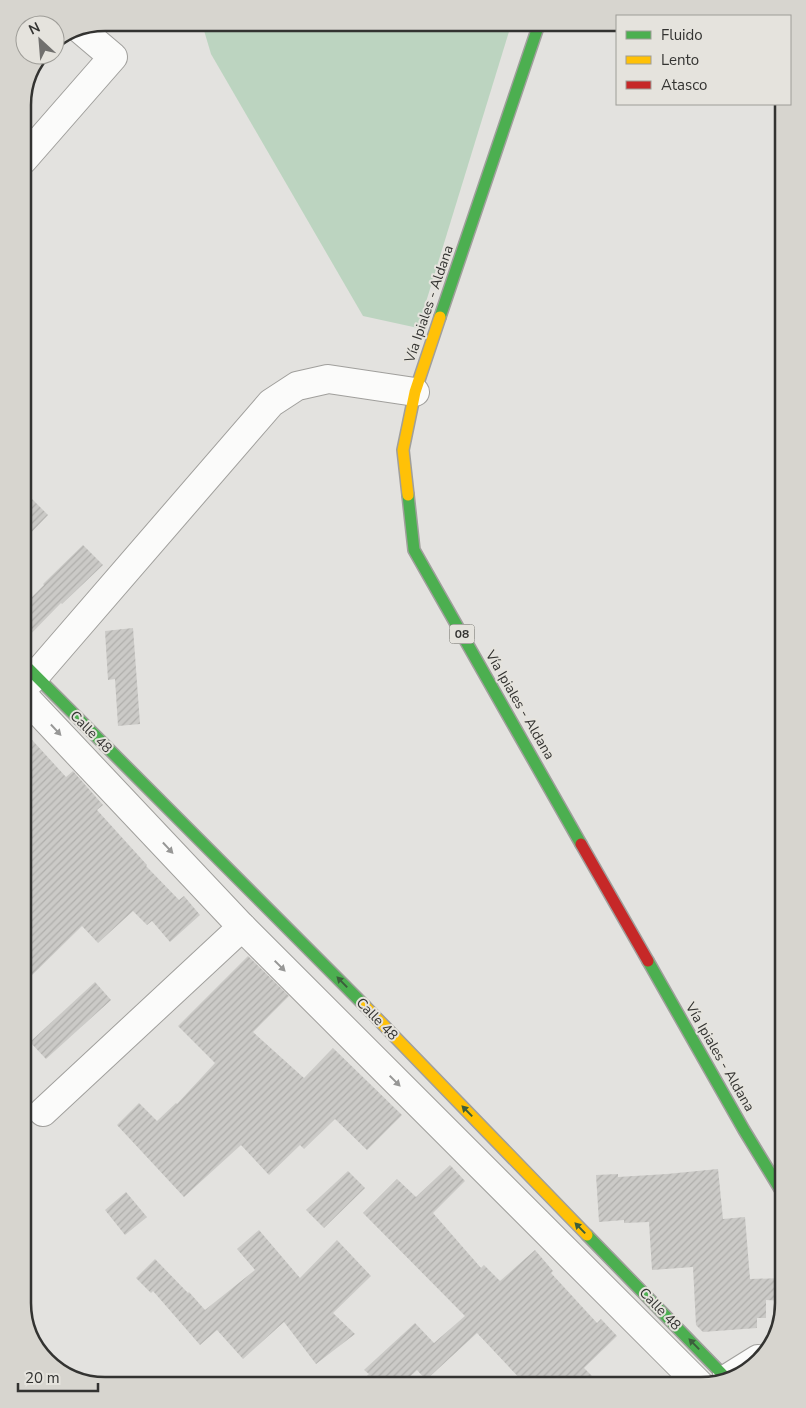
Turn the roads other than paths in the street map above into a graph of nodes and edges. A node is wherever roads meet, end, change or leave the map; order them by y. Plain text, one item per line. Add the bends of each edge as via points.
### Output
1 (537, 31) edge
2 (86, 34) edge
3 (31, 151) edge
4 (415, 392) junction
5 (31, 675) edge
6 (31, 686) edge
7 (31, 687) edge
8 (242, 927) junction
9 (43, 1112) dead end
10 (775, 1180) edge
11 (722, 1374) edge
12 (691, 1377) edge

1 - 4 main road, Vía Ipiales - Aldana / 08
2 - 3 street via 113,57
4 - 5 street via 328,379 297,386 271,403
4 - 10 main road, Vía Ipiales - Aldana / 08 via 403,450 414,550 739,1122
11 -> 6 main road, Calle 48 via 331,971
7 -> 8 street, Calle 48
8 - 9 street
8 -> 12 street, Calle 48

